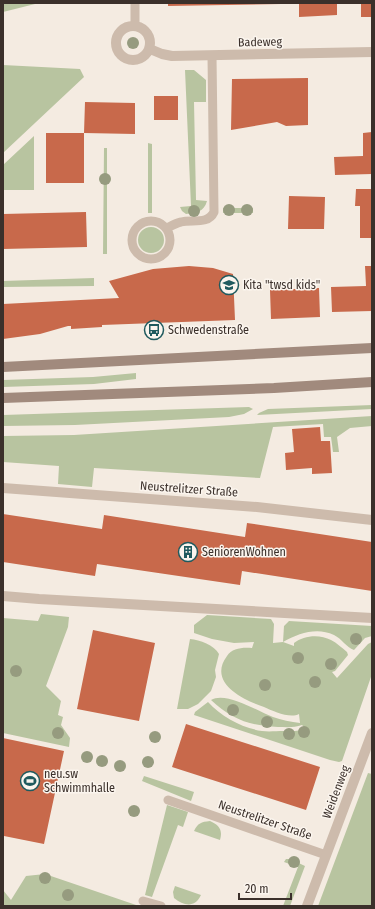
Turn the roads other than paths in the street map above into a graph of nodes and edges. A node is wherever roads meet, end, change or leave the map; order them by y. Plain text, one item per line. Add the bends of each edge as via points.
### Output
1 (135, 3) edge
2 (135, 26) junction
3 (150, 49) junction
4 (372, 52) edge
5 (212, 56) junction
6 (167, 228) junction
7 (372, 348) edge
8 (3, 367) edge
9 (372, 382) edge
10 (3, 398) edge
11 (3, 488) edge
12 (372, 520) edge
13 (3, 596) edge
14 (372, 618) edge
15 (372, 733) edge
16 (168, 800) dead end
17 (326, 855) junction
18 (143, 901) dead end
19 (162, 906) edge
20 (307, 906) edge

1 - 2 lane
2 - 3 street via 148,34
2 - 3 street via 124,28 118,36 116,42 119,52 127,59 137,60 143,58
3 - 5 street, Badeweg via 172,56
4 - 5 street, Badeweg
5 - 6 lane via 214,212 208,219 180,222
6 - 6 lane via 153,220 140,223 132,233 131,240 135,252 151,260 162,256 167,251 170,240
7 - 8 main road
9 - 10 main road
11 - 12 street, Neustrelitzer Straße via 257,507
13 - 14 street
15 - 17 street, Weidenweg
16 - 17 lane, Neustrelitzer Straße
17 - 20 street, Weidenweg
18 - 19 lane

